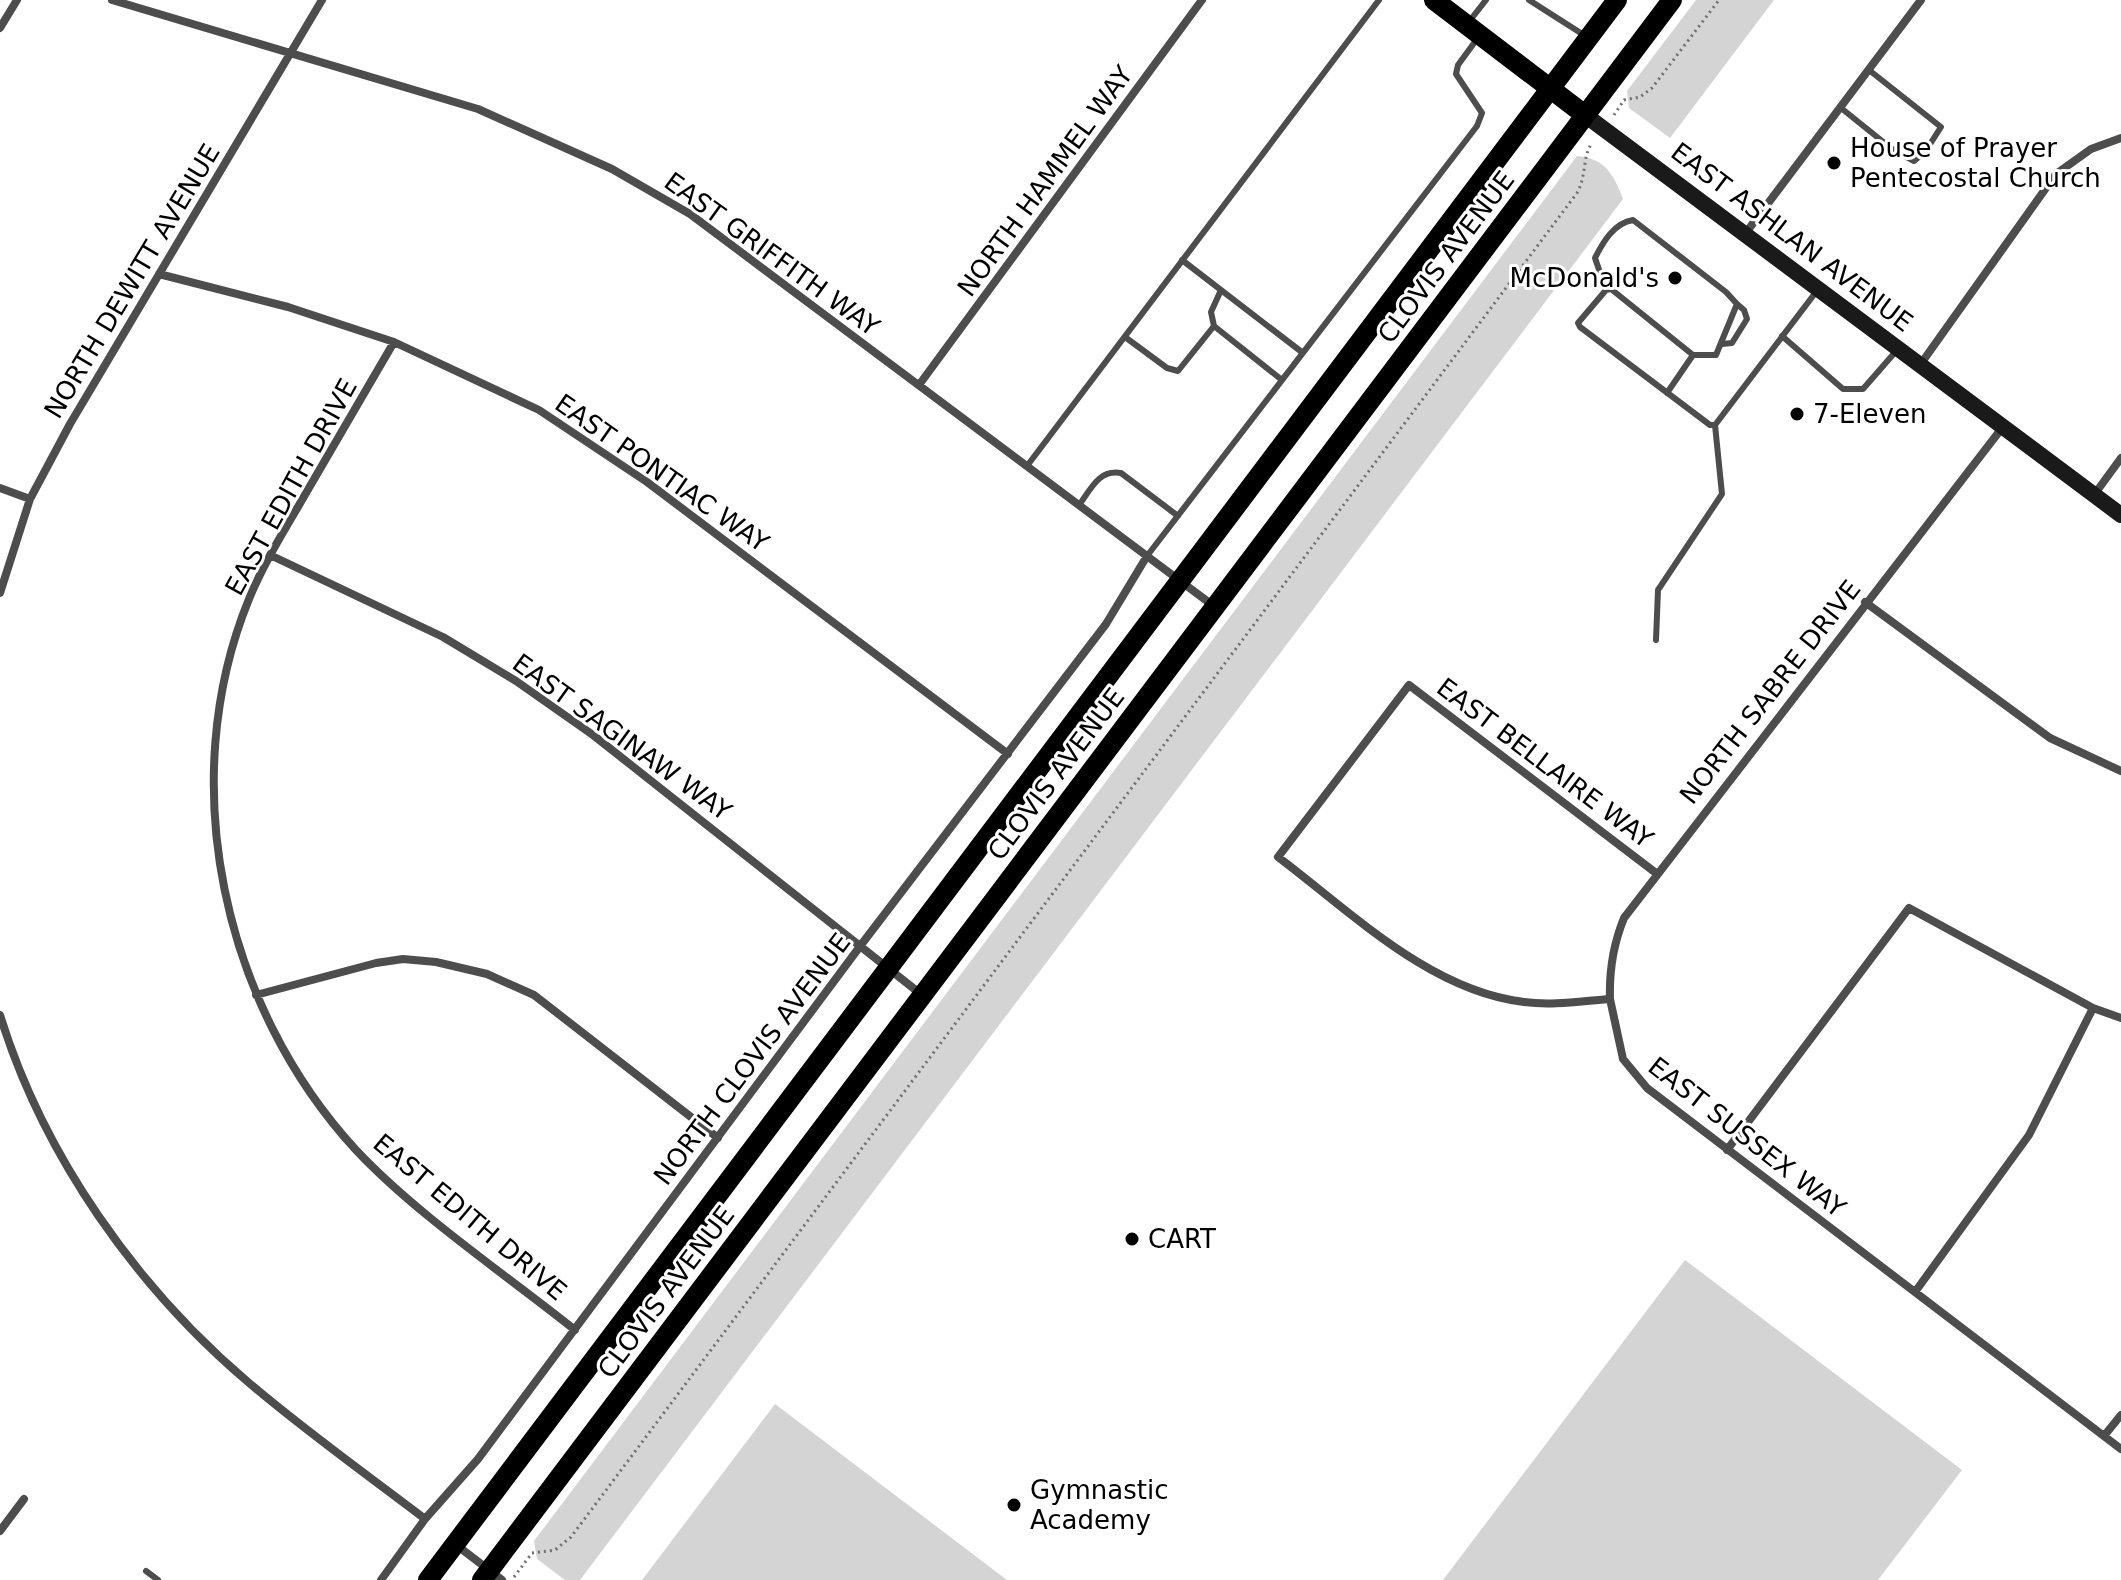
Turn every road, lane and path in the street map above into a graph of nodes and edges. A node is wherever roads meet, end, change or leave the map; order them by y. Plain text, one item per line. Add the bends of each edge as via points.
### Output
1 (17, 0) edge
2 (112, 0) edge
3 (322, 0) edge
4 (1202, 0) edge
5 (1379, 0) edge
6 (1434, 0) edge
7 (1486, 0) edge
8 (1529, 0) edge
9 (1617, 0) edge
10 (1672, 0) edge
11 (1719, 0) edge
12 (1921, 0) edge
13 (0, 28) edge
14 (1473, 30) junction
15 (1589, 38) junction
16 (289, 54) junction
17 (1869, 70) junction
18 (1550, 89) junction
19 (1841, 108) junction
20 (1585, 115) junction
21 (1603, 129) junction
22 (2121, 138) edge
23 (1745, 234) junction
24 (1182, 260) junction
25 (159, 274) junction
26 (1819, 289) junction
27 (1221, 290) junction
28 (1606, 290) junction
29 (1737, 304) junction
30 (1214, 326) junction
31 (1782, 336) junction
32 (1125, 337) junction
33 (394, 342) junction
34 (1722, 344) junction
35 (1898, 348) junction
36 (1303, 353) junction
37 (1693, 355) junction
38 (1920, 365) junction
39 (1282, 380) junction
40 (919, 385) junction
41 (1667, 393) junction
42 (1715, 425) junction
43 (2002, 428) junction
44 (2121, 458) edge
45 (1027, 466) junction
46 (0, 488) edge
47 (2094, 495) junction
48 (30, 499) junction
49 (1079, 505) junction
50 (2121, 515) edge
51 (1178, 516) junction
52 (270, 555) junction
53 (1147, 556) junction
54 (1181, 581) junction
55 (0, 593) edge
56 (1865, 602) junction
57 (1215, 607) junction
58 (1656, 640) dead end
59 (1008, 754) junction
60 (2121, 771) edge
61 (1656, 873) junction
62 (861, 945) junction
63 (889, 968) junction
64 (256, 995) junction
65 (922, 995) junction
66 (1610, 999) junction
67 (2093, 1008) junction
68 (0, 1015) edge
69 (2121, 1018) edge
70 (718, 1138) junction
71 (1727, 1150) junction
72 (1915, 1292) junction
73 (575, 1330) junction
74 (2121, 1415) edge
75 (2104, 1436) junction
76 (2121, 1449) edge
77 (24, 1499) dead end
78 (425, 1519) junction
79 (0, 1531) edge
80 (455, 1544) junction
81 (146, 1571) dead end
82 (491, 1577) edge
83 (158, 1580) edge
84 (381, 1580) edge
85 (428, 1580) edge
86 (512, 1580) edge

1 - 13 street
2 - 16 street, EAST GRIFFITH WAY
3 - 16 street, NORTH DEWITT AVENUE
4 - 40 street, NORTH HAMMEL WAY
5 - 24 lane
6 - 14 main road, EAST ASHLAN AVENUE
7 - 14 lane
8 - 15 lane
9 - 15 main road, CLOVIS AVENUE
10 - 20 main road, CLOVIS AVENUE
11 - 21 path via 1652,88 1624,100
12 - 17 street
14 - 18 main road, EAST ASHLAN AVENUE
14 - 36 lane via 1456,74 1482,113 1477,126
15 - 18 main road, CLOVIS AVENUE
16 - 25 street, NORTH DEWITT AVENUE
16 - 40 street, EAST GRIFFITH WAY via 478,109 612,169 690,214
17 - 19 street
17 - 19 lane via 1941,127 1925,152 1914,161
18 - 20 main road, EAST ASHLAN AVENUE
18 - 54 main road, CLOVIS AVENUE
19 - 23 street
20 - 21 main road, EAST ASHLAN AVENUE
20 - 57 main road, CLOVIS AVENUE
21 - 23 main road, EAST ASHLAN AVENUE
21 - 86 path via 1584,154 1585,176 1577,193 939,1049 571,1537 555,1550 532,1553
22 - 38 street via 2091,149 2056,174
23 - 26 main road, EAST ASHLAN AVENUE
24 - 27 lane
24 - 32 lane
25 - 33 street, EAST PONTIAC WAY via 288,307
25 - 48 street, NORTH DEWITT AVENUE
26 - 31 lane
26 - 35 main road, EAST ASHLAN AVENUE
27 - 30 lane via 1211,312
27 - 36 lane
28 - 29 lane via 1595,258 1622,222 1633,220
28 - 37 lane
28 - 41 lane via 1580,327
29 - 34 lane
29 - 34 lane via 1747,319 1732,343
30 - 32 lane via 1178,371
30 - 39 lane
31 - 35 lane via 1843,389 1863,389
31 - 42 lane
32 - 45 lane
33 - 52 street, EAST EDITH DRIVE
33 - 59 street, EAST PONTIAC WAY via 494,386 592,442
34 - 37 lane via 1716,355
35 - 38 main road, EAST ASHLAN AVENUE
36 - 39 lane
37 - 41 lane
38 - 43 main road, EAST ASHLAN AVENUE
39 - 51 lane
40 - 45 street, EAST GRIFFITH WAY
41 - 42 lane
42 - 58 lane via 1722,494 1658,590
43 - 47 main road, EAST ASHLAN AVENUE
43 - 56 street, NORTH SABRE DRIVE
44 - 47 street
45 - 49 street, EAST GRIFFITH WAY
46 - 48 street
47 - 50 main road, EAST ASHLAN AVENUE
48 - 55 street, NORTH DEWITT AVENUE
49 - 51 lane via 1100,476 1110,471 1121,473
49 - 53 street, EAST GRIFFITH WAY
51 - 53 lane
52 - 62 street, EAST SAGINAW WAY via 443,637 516,681
52 - 64 street, EAST EDITH DRIVE via 233,649 219,711 212,780 227,902
53 - 54 street, EAST GRIFFITH WAY
53 - 59 street, NORTH CLOVIS AVENUE via 1106,624
54 - 57 street, EAST GRIFFITH WAY
54 - 63 main road, CLOVIS AVENUE
56 - 60 street via 2050,738
56 - 61 street, NORTH SABRE DRIVE
57 - 65 main road, CLOVIS AVENUE
59 - 62 street, NORTH CLOVIS AVENUE
61 - 66 street, NORTH SABRE DRIVE via 1624,918 1615,941
61 - 66 street, EAST BELLAIRE WAY via 1409,685 1278,857 1430,971 1462,987 1525,1002
62 - 63 street, EAST SAGINAW WAY
62 - 70 street, NORTH CLOVIS AVENUE
63 - 65 street, EAST SAGINAW WAY
63 - 80 main road, CLOVIS AVENUE
64 - 70 street via 403,959 487,974 534,995
64 - 73 street, EAST EDITH DRIVE via 299,1078 356,1149
65 - 82 main road, CLOVIS AVENUE
66 - 71 street, EAST SUSSEX WAY via 1616,1039 1635,1077
67 - 69 street
67 - 71 street via 1909,908
67 - 72 street via 2029,1135
68 - 78 street via 14,1059 53,1141 147,1280 248,1382
70 - 73 street, NORTH CLOVIS AVENUE
71 - 72 street, EAST SUSSEX WAY
72 - 75 street, EAST SUSSEX WAY
73 - 78 street, NORTH CLOVIS AVENUE via 478,1459
74 - 75 street
75 - 76 street, EAST SUSSEX WAY
77 - 79 street
78 - 84 street, NORTH CLOVIS AVENUE
80 - 82 street
80 - 85 main road, CLOVIS AVENUE
81 - 83 lane

